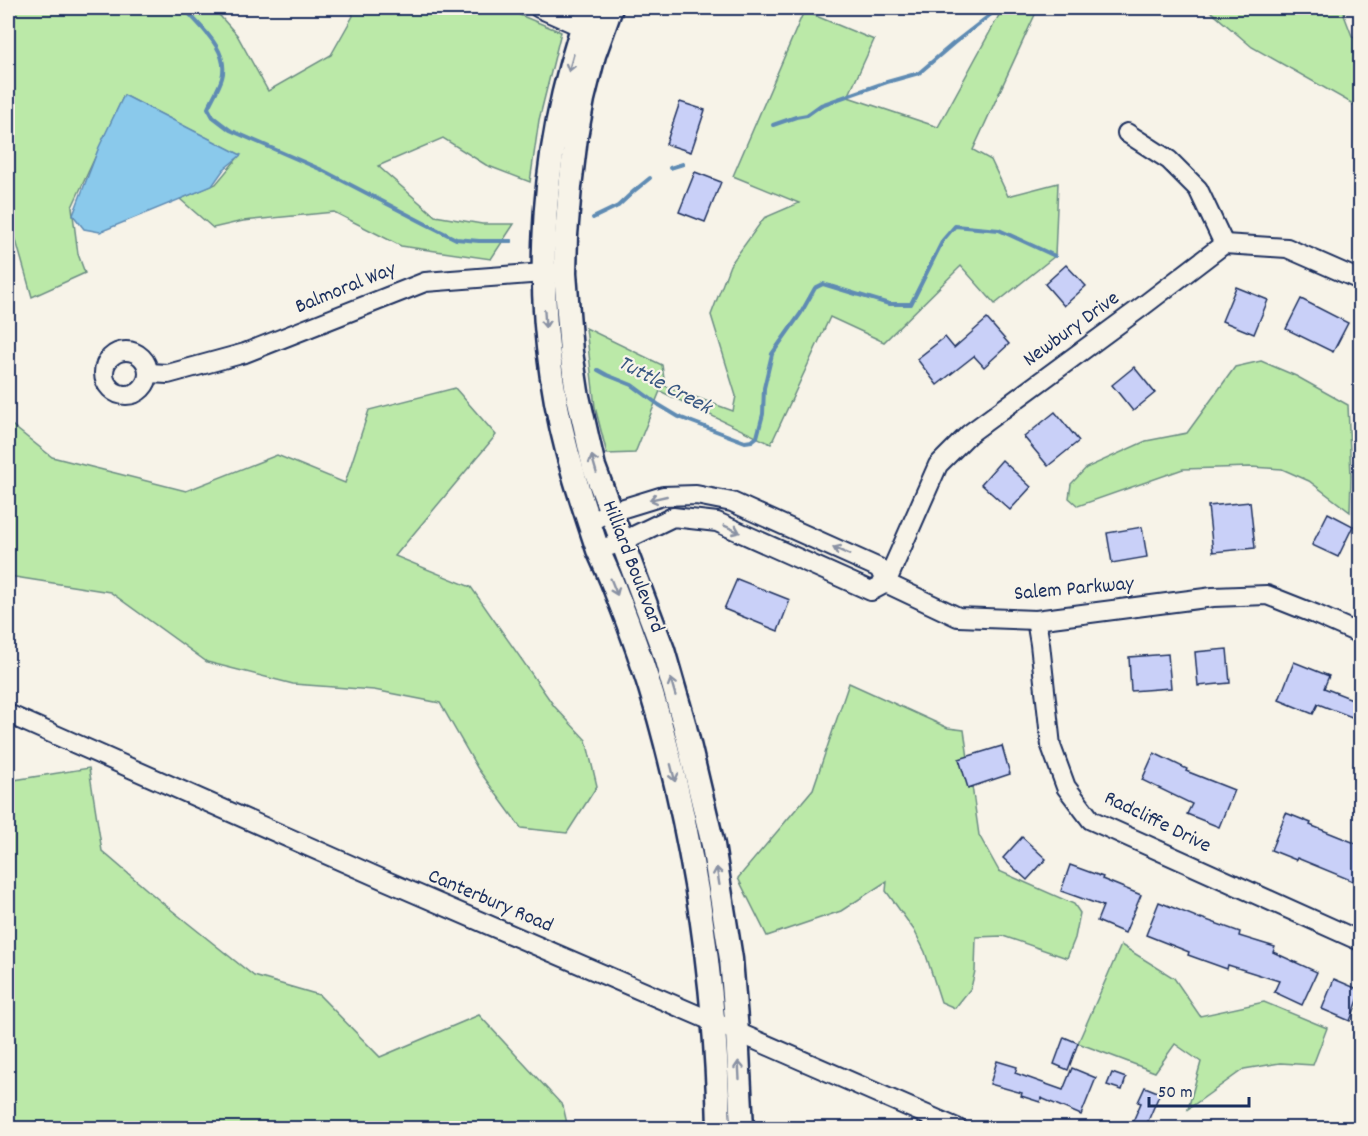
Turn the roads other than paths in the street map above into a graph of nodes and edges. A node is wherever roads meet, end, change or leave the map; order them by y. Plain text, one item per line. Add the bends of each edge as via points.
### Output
1 (539, 8) edge
2 (611, 8) edge
3 (591, 23) edge
4 (1127, 133) dead end
5 (1224, 244) junction
6 (554, 273) junction
7 (1360, 280) edge
8 (149, 373) dead end
9 (611, 512) junction
10 (588, 521) junction
11 (621, 542) junction
12 (598, 550) junction
13 (886, 584) junction
14 (1036, 620) junction
15 (1360, 634) edge
16 (8, 714) edge
17 (1360, 941) edge
18 (713, 1022) junction
19 (737, 1032) junction
20 (719, 1128) edge
21 (742, 1128) edge
22 (957, 1128) edge

1 - 3 street
2 - 3 main road, Hilliard Boulevard
3 - 6 main road, Hilliard Boulevard via 566,235
4 - 5 street via 1169,160 1198,189
5 - 7 street via 1287,248
5 - 13 street, Newbury Drive via 969,434 938,465
6 - 8 street, Balmoral Way via 424,282 245,353 168,374
9 -> 6 main road, Hilliard Boulevard via 594,467
6 -> 10 main road, Hilliard Boulevard via 548,355 563,437
9 - 10 street
9 - 11 main road, Hilliard Boulevard
13 -> 9 street via 879,568 732,502 696,495 663,496
10 - 12 main road, Hilliard Boulevard
11 - 12 street, Salem Parkway
11 -> 13 street, Salem Parkway via 673,518 717,522 871,591
19 -> 11 main road, Hilliard Boulevard via 713,845 663,650
12 -> 18 main road, Hilliard Boulevard via 646,673 685,819 702,916
13 - 14 street, Salem Parkway via 958,617
14 - 15 street, Salem Parkway via 1213,597 1267,595
14 - 17 street, Radcliffe Drive via 1051,746 1066,787 1091,820
16 - 18 street, Canterbury Road
18 - 19 street, Canterbury Road
18 - 20 main road, Hilliard Boulevard
21 -> 19 main road, Hilliard Boulevard
19 - 22 street, Canterbury Road

